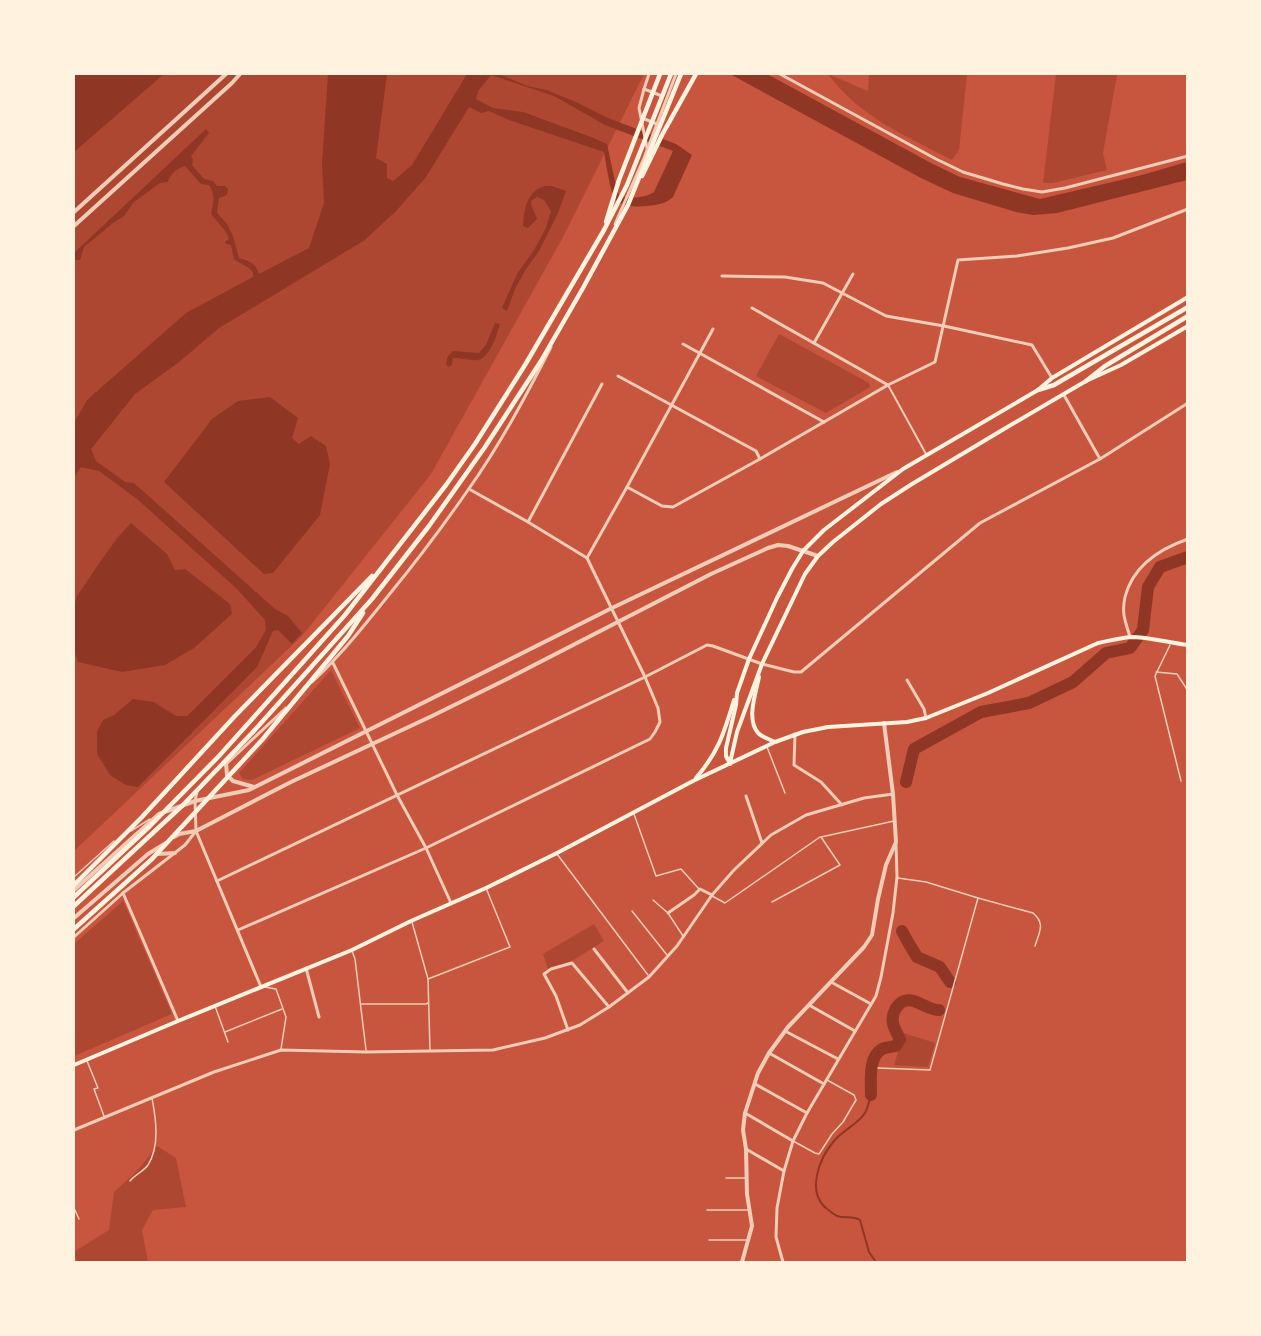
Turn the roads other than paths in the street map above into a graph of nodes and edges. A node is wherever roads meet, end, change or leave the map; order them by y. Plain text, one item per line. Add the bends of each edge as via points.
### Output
1 (226, 74) edge
2 (240, 74) edge
3 (650, 74) edge
4 (660, 74) edge
5 (671, 74) edge
6 (678, 74) edge
7 (696, 74) edge
8 (780, 74) edge
9 (644, 89) junction
10 (666, 98) junction
11 (640, 117) junction
12 (657, 124) junction
13 (647, 150) junction
14 (1188, 156) edge
15 (628, 206) junction
16 (1188, 209) edge
17 (74, 212) edge
18 (74, 226) edge
19 (604, 230) junction
20 (853, 274) dead end
21 (722, 276) dead end
22 (843, 294) junction
23 (1188, 297) edge
24 (1188, 307) edge
25 (752, 308) dead end
26 (1188, 316) edge
27 (944, 326) junction
28 (1188, 326) edge
29 (713, 329) dead end
30 (683, 344) dead end
31 (814, 344) junction
32 (700, 353) junction
33 (618, 376) dead end
34 (1052, 378) junction
35 (1086, 381) junction
36 (602, 384) dead end
37 (888, 386) junction
38 (1038, 390) junction
39 (1064, 394) junction
40 (1188, 404) edge
41 (672, 406) junction
42 (824, 422) junction
43 (927, 455) junction
44 (760, 459) junction
45 (1100, 459) junction
46 (903, 469) junction
47 (627, 487) junction
48 (469, 489) junction
49 (528, 522) junction
50 (1188, 539) edge
51 (803, 551) junction
52 (818, 556) junction
53 (587, 558) junction
54 (382, 566) junction
55 (372, 599) junction
56 (612, 608) junction
57 (618, 622) junction
58 (1131, 637) junction
59 (1170, 643) junction
60 (1188, 645) edge
61 (749, 659) junction
62 (333, 663) junction
63 (762, 664) junction
64 (1156, 672) junction
65 (645, 677) junction
66 (906, 680) dead end
67 (1188, 691) edge
68 (736, 693) junction
69 (926, 718) junction
70 (884, 723) junction
71 (367, 731) junction
72 (795, 734) junction
73 (775, 742) junction
74 (372, 744) junction
75 (766, 747) junction
76 (226, 763) junction
77 (730, 764) junction
78 (693, 781) junction
79 (1181, 781) dead end
80 (255, 787) junction
81 (785, 793) dead end
82 (893, 794) junction
83 (397, 795) junction
84 (746, 796) dead end
85 (195, 801) junction
86 (842, 805) junction
87 (634, 813) junction
88 (159, 814) junction
89 (895, 821) junction
90 (196, 831) junction
91 (821, 837) junction
92 (896, 842) junction
93 (762, 843) junction
94 (426, 848) junction
95 (175, 853) junction
96 (557, 853) junction
97 (148, 854) junction
98 (74, 877) edge
99 (897, 877) junction
100 (217, 881) junction
101 (74, 885) edge
102 (486, 888) junction
103 (700, 889) junction
104 (74, 890) edge
105 (123, 893) junction
106 (712, 896) junction
107 (74, 897) edge
108 (978, 898) junction
109 (653, 900) dead end
110 (772, 902) dead end
111 (451, 903) junction
112 (74, 906) edge
113 (632, 911) dead end
114 (668, 913) junction
115 (74, 918) edge
116 (411, 921) junction
117 (74, 929) edge
118 (238, 930) junction
119 (74, 937) edge
120 (683, 937) junction
121 (1035, 946) dead end
122 (594, 949) dead end
123 (352, 950) junction
124 (667, 956) junction
125 (306, 968) junction
126 (649, 977) junction
127 (428, 979) junction
128 (831, 982) junction
129 (261, 987) junction
130 (628, 993) junction
131 (429, 1002) junction
132 (361, 1004) junction
133 (872, 1004) junction
134 (808, 1005) junction
135 (215, 1006) junction
136 (609, 1007) junction
137 (283, 1009) junction
138 (319, 1017) dead end
139 (178, 1021) junction
140 (568, 1030) junction
141 (785, 1031) junction
142 (855, 1031) junction
143 (225, 1032) junction
144 (228, 1042) dead end
145 (281, 1050) junction
146 (430, 1051) junction
147 (366, 1052) junction
148 (769, 1053) junction
149 (838, 1059) junction
150 (87, 1060) junction
151 (74, 1065) edge
152 (878, 1068) dead end
153 (825, 1082) junction
154 (755, 1084) junction
155 (152, 1097) junction
156 (745, 1113) junction
157 (807, 1113) junction
158 (104, 1117) junction
159 (74, 1130) edge
160 (793, 1141) junction
161 (746, 1149) junction
162 (784, 1171) junction
163 (726, 1178) dead end
164 (747, 1178) junction
165 (130, 1181) dead end
166 (74, 1208) edge
167 (707, 1210) dead end
168 (749, 1210) junction
169 (79, 1219) dead end
170 (709, 1240) dead end
171 (748, 1240) junction
172 (742, 1263) edge
173 (783, 1263) edge

1 - 17 street
2 - 18 street
3 - 9 street
4 - 19 main road
5 - 19 main road via 627,185
6 - 10 street
6 - 15 main road
7 - 15 main road
8 - 14 street via 954,167 1023,189 1042,192 1065,188
9 - 10 street
9 - 11 street
10 - 12 street
11 - 12 street
11 - 13 street
12 - 13 street
13 - 48 street via 614,228 537,375
15 - 55 main road via 528,380 429,526
16 - 27 street via 1113,238 1068,248 958,260
19 - 54 main road via 475,444
20 - 22 street
21 - 22 street via 785,277 823,283
22 - 27 street via 886,316
22 - 31 street
23 - 34 main road
24 - 38 main road via 1054,385
25 - 31 street
26 - 35 main road
27 - 34 street via 1032,345
27 - 37 street via 935,362
28 - 35 main road
29 - 32 street
30 - 32 street
31 - 37 street
32 - 41 street
32 - 42 street
33 - 41 street
34 - 38 main road
35 - 39 main road
36 - 49 street
37 - 42 street
37 - 43 street
38 - 43 main road
39 - 45 street
39 - 52 main road via 881,504
40 - 45 street
41 - 44 street via 756,451
41 - 47 street
42 - 44 street
43 - 46 main road
44 - 47 street via 673,507 662,506
45 - 63 street via 981,523 801,672
46 - 51 main road
46 - 56 street
47 - 53 street
48 - 49 street
48 - 62 street
49 - 53 street
50 - 58 street via 1149,559 1128,585 1123,614
51 - 52 street
51 - 57 street via 778,545 768,548
51 - 61 main road
52 - 63 main road
53 - 56 street
54 - 101 main road
54 - 107 main road via 345,615 219,756
55 - 112 main road via 183,805
55 - 117 main road via 348,636 262,740 152,859
56 - 57 street
56 - 71 street
57 - 65 street
57 - 74 street
58 - 59 main road
58 - 69 main road via 1098,644
59 - 60 main road
59 - 64 lane
61 - 63 street
61 - 65 street via 707,645
61 - 68 main road
62 - 71 street
62 - 76 street
63 - 73 main road via 753,723 756,731
63 - 77 main road via 737,732
64 - 67 lane via 1177,674
64 - 79 lane
65 - 83 street
65 - 94 street via 660,722 650,739
66 - 69 street
68 - 77 main road via 726,748
68 - 78 main road via 717,749
69 - 70 main road
70 - 72 main road
70 - 82 street
71 - 74 street
71 - 80 street
72 - 73 main road
72 - 86 street via 794,765 821,782
73 - 75 main road
74 - 83 street
74 - 90 street
75 - 77 main road
75 - 81 lane
76 - 80 street via 232,782
76 - 85 street via 199,786
77 - 78 main road
78 - 87 main road
80 - 85 street
82 - 86 street
82 - 89 street
83 - 94 street
83 - 100 street
84 - 93 street
85 - 88 street
85 - 90 street
86 - 93 street via 806,815
87 - 96 main road
87 - 103 lane via 656,876 681,869
88 - 98 lane via 112,843
88 - 104 street
89 - 91 lane
89 - 92 street
90 - 95 street
90 - 97 street via 180,834
90 - 100 street
91 - 106 lane via 724,903
91 - 110 lane via 840,865
92 - 99 street
92 - 128 street via 886,865 872,934
93 - 106 street
94 - 111 street
94 - 118 street
95 - 97 street
95 - 105 street
96 - 102 main road
96 - 126 lane
97 - 115 street
99 - 108 lane
99 - 133 street via 881,977
100 - 118 street
102 - 111 main road
102 - 127 lane via 510,947
103 - 106 street
103 - 114 street
105 - 119 street
105 - 139 street
106 - 120 street
108 - 121 lane via 1033,913 1041,923
108 - 152 lane via 930,1070
109 - 114 lane
111 - 116 main road
113 - 124 lane
114 - 120 lane
116 - 123 main road
116 - 127 lane
118 - 129 street
120 - 124 street
122 - 130 street
123 - 125 main road
123 - 132 lane
124 - 126 street
125 - 129 main road
125 - 138 street
126 - 130 street
127 - 131 lane
128 - 133 street
128 - 134 street
129 - 135 main road
129 - 137 lane via 276,989
130 - 136 street
131 - 132 lane
131 - 146 lane
132 - 147 lane
133 - 142 street
134 - 141 street
134 - 142 street
135 - 139 main road
135 - 143 lane
136 - 140 street
136 - 140 street via 572,963 551,969 544,974
137 - 143 lane
137 - 145 lane via 286,1017
139 - 150 main road
140 - 146 street via 493,1050
141 - 148 street
141 - 149 street
142 - 149 street
143 - 144 lane
145 - 147 street
145 - 155 street
146 - 147 street
148 - 153 street
148 - 154 street
149 - 153 street
150 - 151 main road
150 - 158 lane
153 - 157 street
153 - 160 lane via 854,1095 856,1100 819,1154
154 - 156 street
154 - 157 street
155 - 158 street
155 - 165 lane via 155,1146 147,1166
156 - 160 street
156 - 161 street via 742,1130
157 - 160 street
158 - 159 street
160 - 162 street
161 - 162 street
161 - 164 street
162 - 173 street via 776,1237
163 - 164 lane
164 - 168 street
166 - 169 lane
167 - 168 lane
168 - 171 street via 752,1226
170 - 171 lane
171 - 172 street

